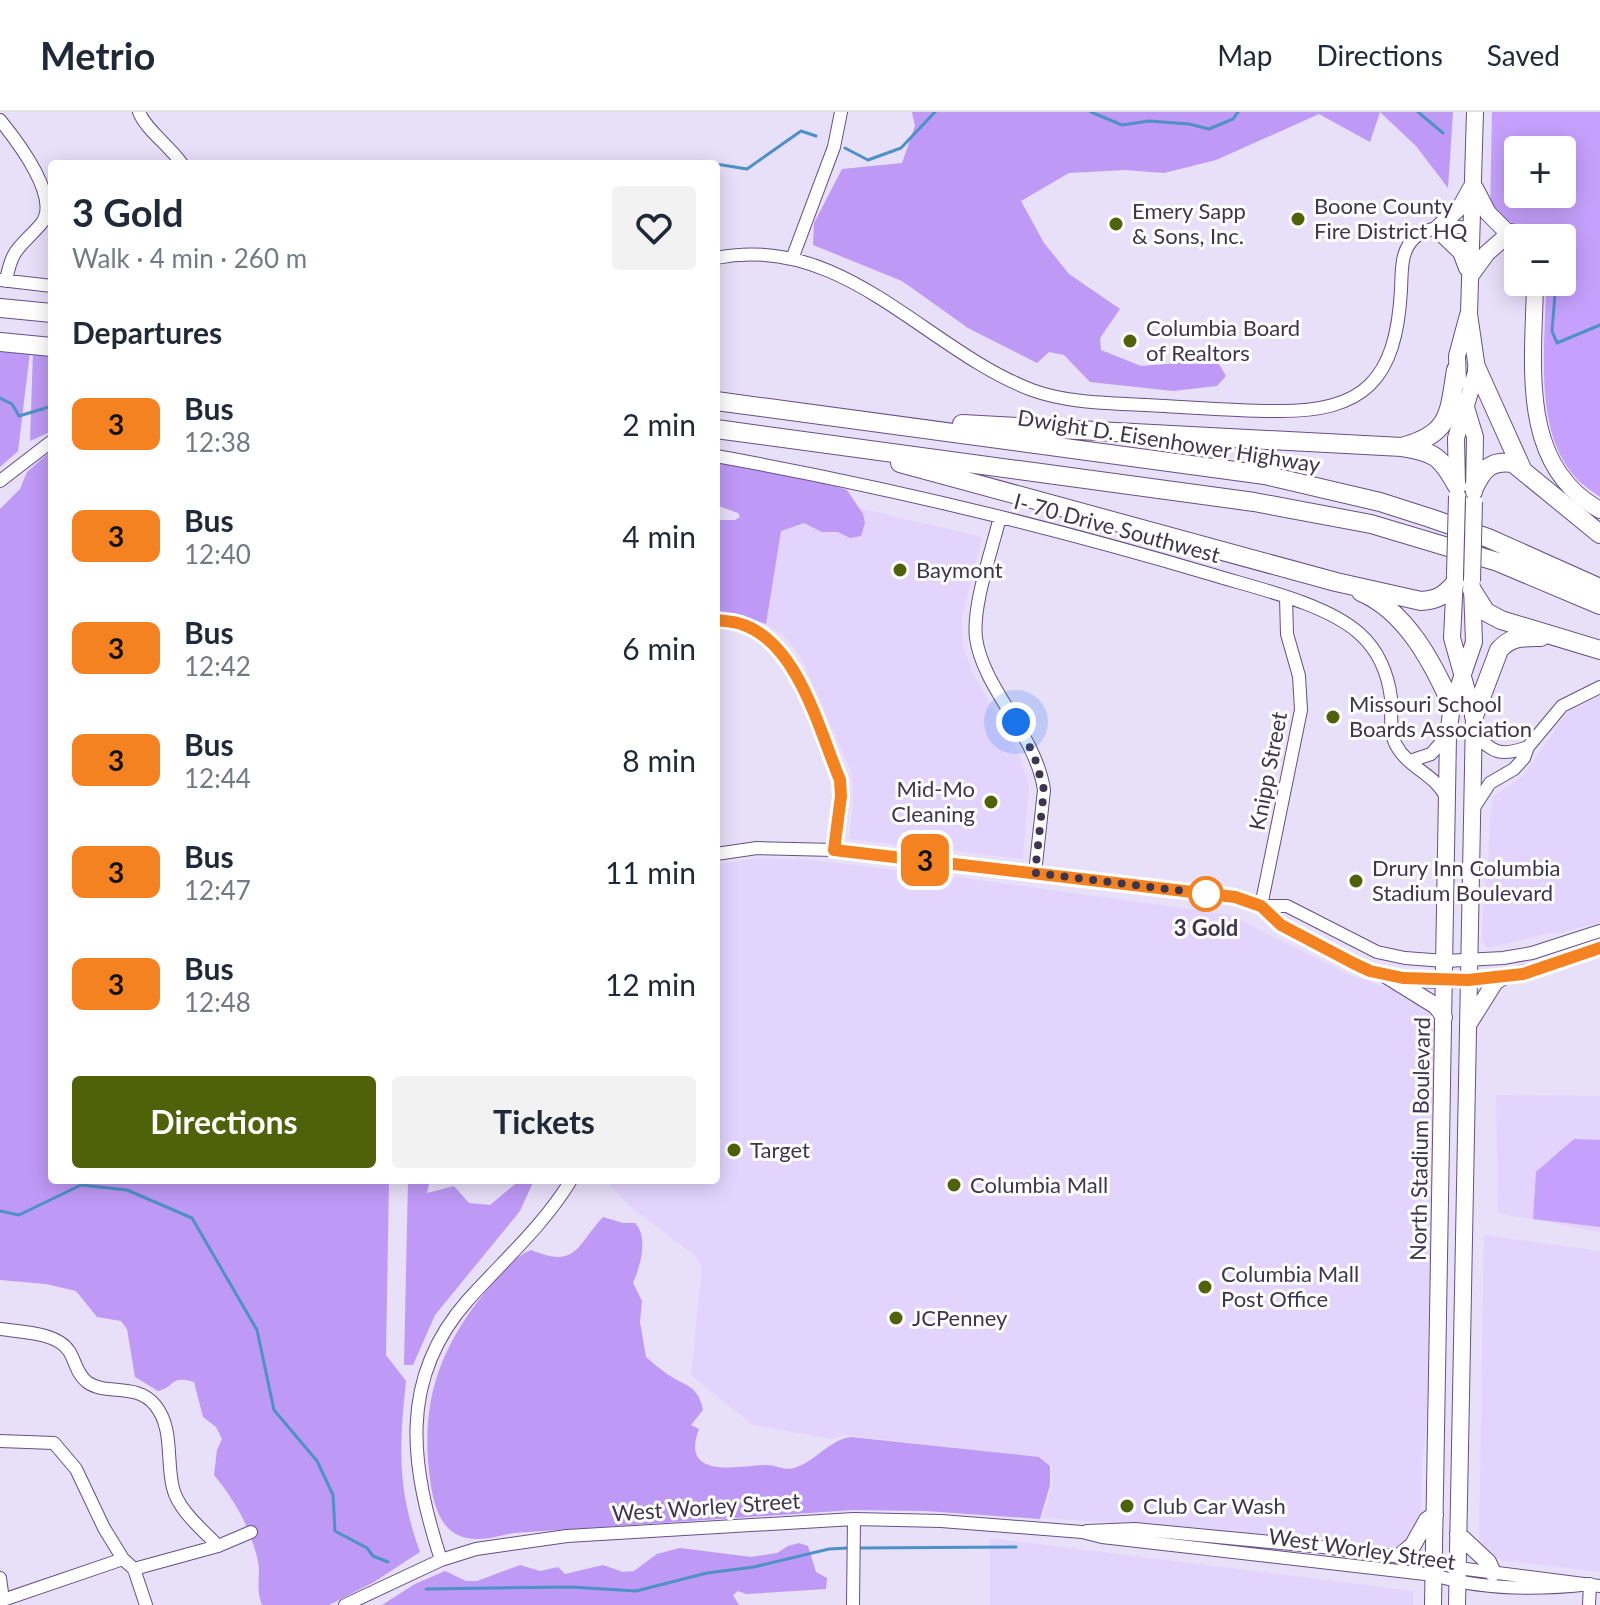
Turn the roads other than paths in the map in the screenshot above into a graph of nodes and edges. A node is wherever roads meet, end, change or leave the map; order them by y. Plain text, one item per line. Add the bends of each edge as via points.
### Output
1 (139, 112) edge
2 (841, 112) edge
3 (1475, 112) edge
4 (0, 120) edge
5 (179, 160) edge
6 (1473, 183) junction
7 (48, 205) edge
8 (48, 211) edge
9 (1504, 226) edge
10 (1472, 227) junction
11 (1437, 229) junction
12 (1504, 232) edge
13 (1504, 241) edge
14 (720, 258) edge
15 (792, 259) junction
16 (1470, 276) junction
17 (3, 281) edge
18 (48, 286) edge
19 (1535, 296) edge
20 (0, 308) edge
21 (48, 313) edge
22 (1469, 314) junction
23 (0, 342) edge
24 (48, 347) edge
25 (1477, 369) junction
26 (1456, 370) junction
27 (720, 402) edge
28 (1466, 407) junction
29 (886, 424) junction
30 (720, 430) edge
31 (48, 444) edge
32 (843, 446) junction
33 (1402, 447) junction
34 (720, 457) edge
35 (1522, 469) junction
36 (0, 481) edge
37 (1465, 493) junction
38 (1600, 510) edge
39 (1000, 517) junction
40 (1600, 534) edge
41 (1336, 582) junction
42 (1464, 582) junction
43 (1600, 588) edge
44 (1286, 597) junction
45 (1600, 605) edge
46 (720, 620) edge
47 (1555, 637) junction
48 (1600, 650) edge
49 (1463, 676) junction
50 (1600, 687) edge
51 (1452, 706) junction
52 (1473, 725) junction
53 (1448, 735) junction
54 (1528, 747) junction
55 (1410, 761) junction
56 (1447, 798) junction
57 (1471, 812) junction
58 (834, 850) junction
59 (720, 853) edge
60 (1035, 873) junction
61 (1261, 906) junction
62 (1600, 931) edge
63 (1600, 948) edge
64 (1445, 961) junction
65 (1468, 961) junction
66 (1386, 975) junction
67 (1504, 976) junction
68 (1468, 980) junction
69 (1445, 981) junction
70 (1444, 1017) junction
71 (1467, 1026) junction
72 (569, 1184) edge
73 (0, 1329) edge
74 (0, 1441) edge
75 (1435, 1515) junction
76 (854, 1519) junction
77 (251, 1532) dead end
78 (1082, 1532) junction
79 (1458, 1534) junction
80 (218, 1546) junction
81 (1400, 1556) junction
82 (123, 1559) junction
83 (441, 1560) junction
84 (1434, 1568) junction
85 (134, 1569) junction
86 (1493, 1573) junction
87 (1458, 1575) junction
88 (0, 1578) edge
89 (1595, 1585) edge
90 (1, 1601) edge
91 (146, 1605) edge
92 (345, 1605) edge
93 (853, 1605) edge
94 (1433, 1605) edge
95 (1457, 1605) edge
96 (1589, 1605) edge

1 - 5 street
2 - 15 street via 834,147
3 - 6 main road, North Stadium Boulevard
4 - 7 street
6 - 9 main road via 1488,213
6 - 10 main road, North Stadium Boulevard
6 - 11 main road via 1461,206
8 - 17 street via 15,250
10 - 11 street
10 - 12 main road
10 - 16 main road, North Stadium Boulevard
11 - 15 street via 1422,232 1404,252 1399,320 1386,366 1353,398 1308,412 1100,402 1037,392 988,370 865,288
11 - 16 main road via 1461,252
13 - 16 main road
14 - 15 street
16 - 22 main road, North Stadium Boulevard
17 - 18 street
19 - 38 main road via 1534,396 1542,441 1561,477
20 - 21 highway
22 - 25 main road, North Stadium Boulevard
22 - 26 main road, North Stadium Boulevard
23 - 24 highway
25 - 28 main road, North Stadium Boulevard
25 - 35 highway
26 - 28 main road, North Stadium Boulevard
26 - 33 highway via 1441,428
27 - 29 highway, Dwight D. Eisenhower Highway
28 - 37 main road, North Stadium Boulevard via 1475,445
29 - 33 highway
29 - 43 highway, Dwight D. Eisenhower Highway via 1265,475 1333,490 1488,538
30 - 32 highway
31 - 36 street
32 - 41 highway
32 - 45 highway via 1254,502 1371,524 1498,562
33 - 37 highway via 1439,458
34 - 39 street, I- 70 Drive Southwest
35 - 37 highway via 1494,463
35 - 40 highway
37 - 42 main road, North Stadium Boulevard, bridge
39 - 44 street, I- 70 Drive Southwest
39 - 60 street via 975,621 982,661 1042,778
41 - 42 highway via 1421,601 1434,600
41 - 51 highway via 1389,609 1430,662
42 - 47 highway via 1486,612
42 - 49 main road, North Stadium Boulevard via 1452,638
44 - 55 street, I- 70 Drive Southwest via 1344,620 1377,654 1391,695 1395,743
44 - 61 street, Knipp Street via 1301,710
46 - 58 street via 740,623 766,637 801,684 840,780
47 - 48 highway
47 - 52 highway via 1527,636 1499,650
49 - 51 main road, North Stadium Boulevard
49 - 52 main road, North Stadium Boulevard
50 - 54 street via 1562,706
51 - 53 main road, North Stadium Boulevard
52 - 54 street via 1486,746 1500,753
52 - 57 main road, North Stadium Boulevard
53 - 55 street via 1431,754
53 - 56 main road, North Stadium Boulevard
54 - 57 street via 1514,769 1490,783
55 - 56 street, I- 70 Drive Southwest via 1440,784
56 - 64 main road, North Stadium Boulevard
57 - 65 main road, North Stadium Boulevard
58 - 59 street via 757,848
58 - 60 street
60 - 61 street via 1235,897
61 - 64 street via 1287,906 1377,952
61 - 66 street via 1281,925
62 - 65 street via 1532,953
63 - 67 street
64 - 65 street
64 - 69 main road, North Stadium Boulevard
65 - 68 main road, North Stadium Boulevard
66 - 69 street
66 - 70 main road via 1436,1006
67 - 68 street
67 - 71 main road
68 - 69 street
68 - 71 main road, North Stadium Boulevard
69 - 70 main road, North Stadium Boulevard
70 - 75 main road, North Stadium Boulevard
71 - 79 main road, North Stadium Boulevard
72 - 83 street via 554,1208 454,1317 427,1371 418,1399 416,1462
73 - 80 street via 50,1337 68,1348 79,1375 94,1387 137,1392 154,1404 167,1430 173,1489
74 - 82 street via 54,1443 76,1469
75 - 81 main road
75 - 84 main road, North Stadium Boulevard
76 - 78 street, West Worley Street
76 - 83 street, West Worley Street via 567,1536 476,1549
76 - 93 street
77 - 80 street
78 - 81 street, West Worley Street via 1135,1529
78 - 84 street, West Worley Street
79 - 86 main road
79 - 87 main road, North Stadium Boulevard
80 - 85 street
81 - 84 street, West Worley Street
82 - 85 street
82 - 90 street
83 - 92 street, West Worley Street
84 - 87 street, West Worley Street
84 - 94 main road, North Stadium Boulevard
85 - 91 street
86 - 87 street, West Worley Street
86 - 89 street, West Worley Street
87 - 89 street, West Worley Street via 1547,1589
87 - 95 main road, North Stadium Boulevard
88 - 90 street
89 - 96 street

